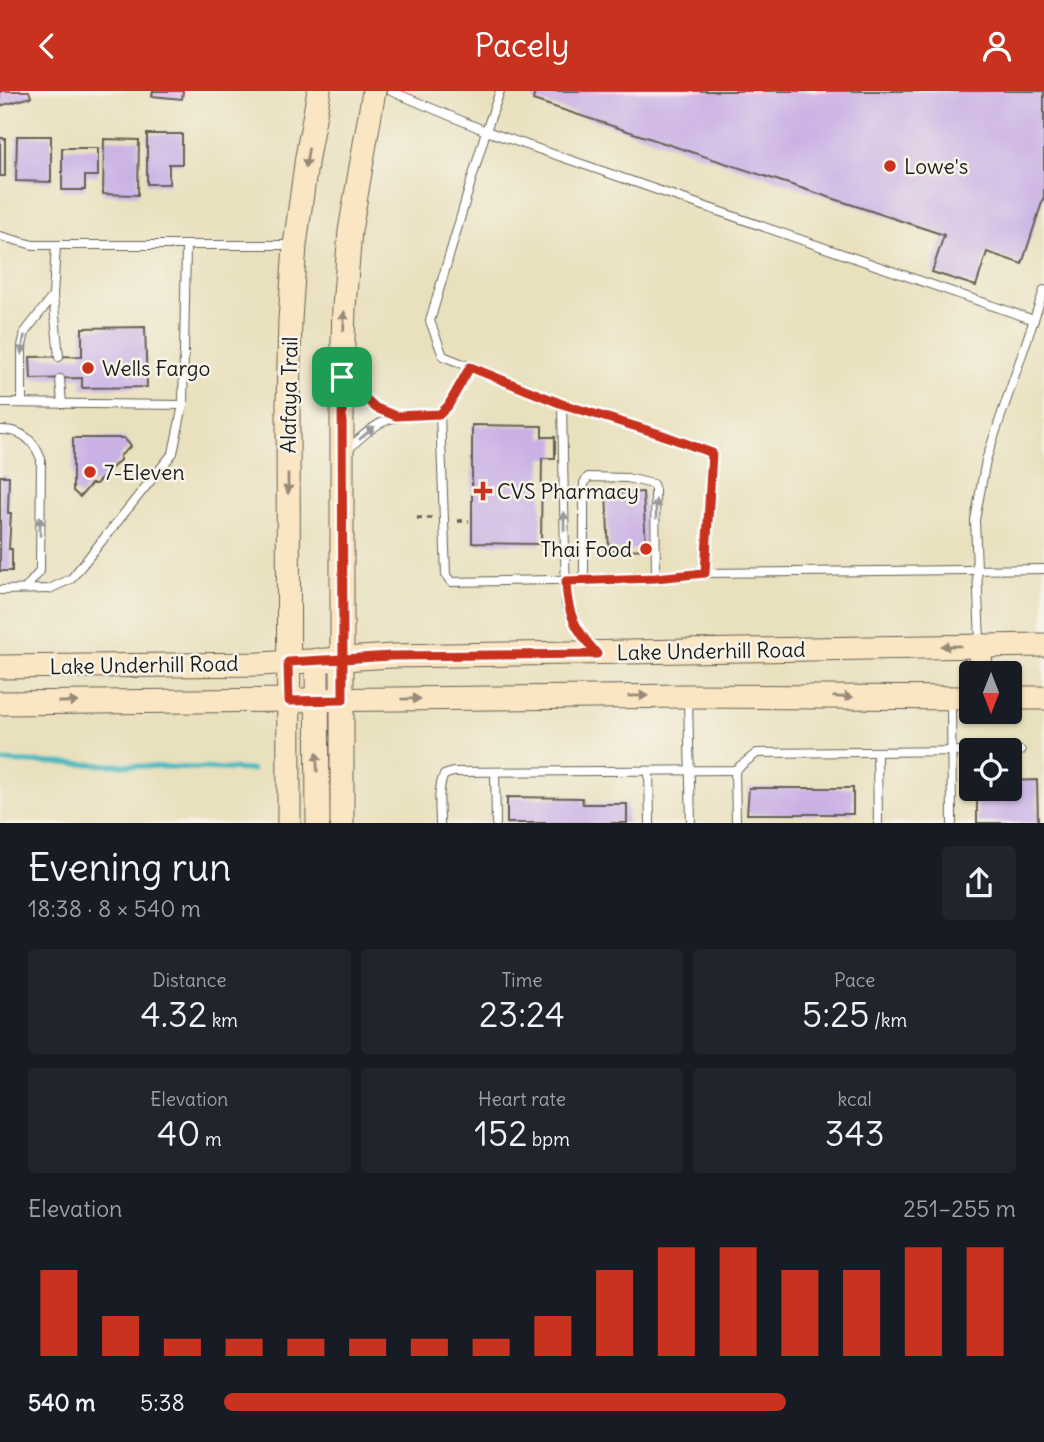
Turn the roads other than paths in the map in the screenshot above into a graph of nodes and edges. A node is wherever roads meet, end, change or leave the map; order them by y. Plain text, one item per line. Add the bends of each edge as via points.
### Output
1 (319, 91) edge
2 (374, 91) edge
3 (391, 91) edge
4 (500, 91) edge
5 (486, 131) junction
6 (0, 236) edge
7 (56, 245) junction
8 (295, 245) junction
9 (186, 247) junction
10 (1044, 290) edge
11 (53, 296) junction
12 (1034, 320) junction
13 (59, 357) dead end
14 (470, 367) junction
15 (342, 377) junction
16 (60, 379) dead end
17 (22, 403) junction
18 (0, 404) edge
19 (62, 404) junction
20 (562, 404) junction
21 (183, 405) junction
22 (440, 414) junction
23 (396, 416) junction
24 (0, 430) edge
25 (342, 457) junction
26 (976, 569) junction
27 (1044, 569) edge
28 (705, 573) junction
29 (656, 578) junction
30 (584, 580) junction
31 (566, 581) junction
32 (25, 589) junction
33 (0, 590) edge
34 (980, 645) junction
35 (1044, 645) edge
36 (597, 654) junction
37 (343, 659) junction
38 (317, 660) junction
39 (981, 661) edge
40 (288, 662) junction
41 (0, 667) edge
42 (688, 696) junction
43 (959, 698) edge
44 (1022, 698) edge
45 (1044, 698) edge
46 (343, 700) junction
47 (289, 701) junction
48 (317, 701) junction
49 (0, 703) edge
50 (959, 709) edge
51 (951, 751) junction
52 (959, 751) edge
53 (877, 753) junction
54 (735, 771) junction
55 (495, 772) junction
56 (649, 772) junction
57 (690, 772) junction
58 (289, 823) edge
59 (318, 823) edge
60 (342, 823) edge
61 (440, 823) edge
62 (496, 823) edge
63 (650, 823) edge
64 (691, 823) edge
65 (736, 823) edge
66 (878, 823) edge
67 (952, 823) edge

1 -> 8 street, Alafaya Trail
15 -> 2 street via 350,231
3 - 5 lane
4 - 5 lane
5 - 12 lane
5 - 14 lane via 430,320 443,356
6 - 7 lane via 33,245
7 - 9 lane
7 - 11 lane
8 - 9 lane
8 -> 40 street, Alafaya Trail via 288,393
9 - 21 lane
10 - 12 lane
11 - 13 lane
11 -> 17 lane via 25,332
12 - 26 lane via 985,460 975,520
14 - 20 lane
14 - 22 lane
15 - 23 lane via 376,408
15 - 25 street
16 - 19 lane
17 - 18 lane
17 - 19 lane
19 - 21 lane
20 - 28 lane via 712,453
31 -> 20 lane
21 - 32 lane via 173,453 71,579 49,589
22 - 23 lane
22 - 31 lane via 446,575 451,582
25 -> 23 lane via 376,425
32 -> 24 lane via 40,571 41,459 36,445 22,433
25 - 37 street
26 - 27 lane
26 - 28 lane
26 - 34 lane
28 - 29 lane
29 - 30 lane
29 -> 30 lane via 653,484 589,477 584,483
30 - 31 lane
31 - 36 lane via 570,617
32 - 33 lane
34 - 35 street, Lake Underhill Road
34 -> 36 street, Lake Underhill Road
34 - 39 street
36 - 37 street, Lake Underhill Road
37 - 38 street, Lake Underhill Road
37 - 46 street
38 - 40 street, Lake Underhill Road
38 - 48 street
40 - 41 street, Lake Underhill Road
40 - 47 street, Alafaya Trail
42 -> 43 street, Lake Underhill Road
46 -> 42 street, Lake Underhill Road
42 - 57 lane
44 - 45 street
46 - 48 street, Lake Underhill Road
46 - 60 street
47 - 48 street, Lake Underhill Road
49 -> 47 street, Lake Underhill Road
47 - 58 street, Alafaya Trail
59 -> 48 street
50 - 51 lane
51 - 52 lane
51 - 53 lane
51 - 67 lane
53 - 54 lane via 757,753
53 - 66 lane
54 - 57 lane
54 - 65 lane
55 - 56 lane
55 - 61 lane via 444,775
55 - 62 lane
56 - 57 lane
56 - 63 lane
57 - 64 lane

